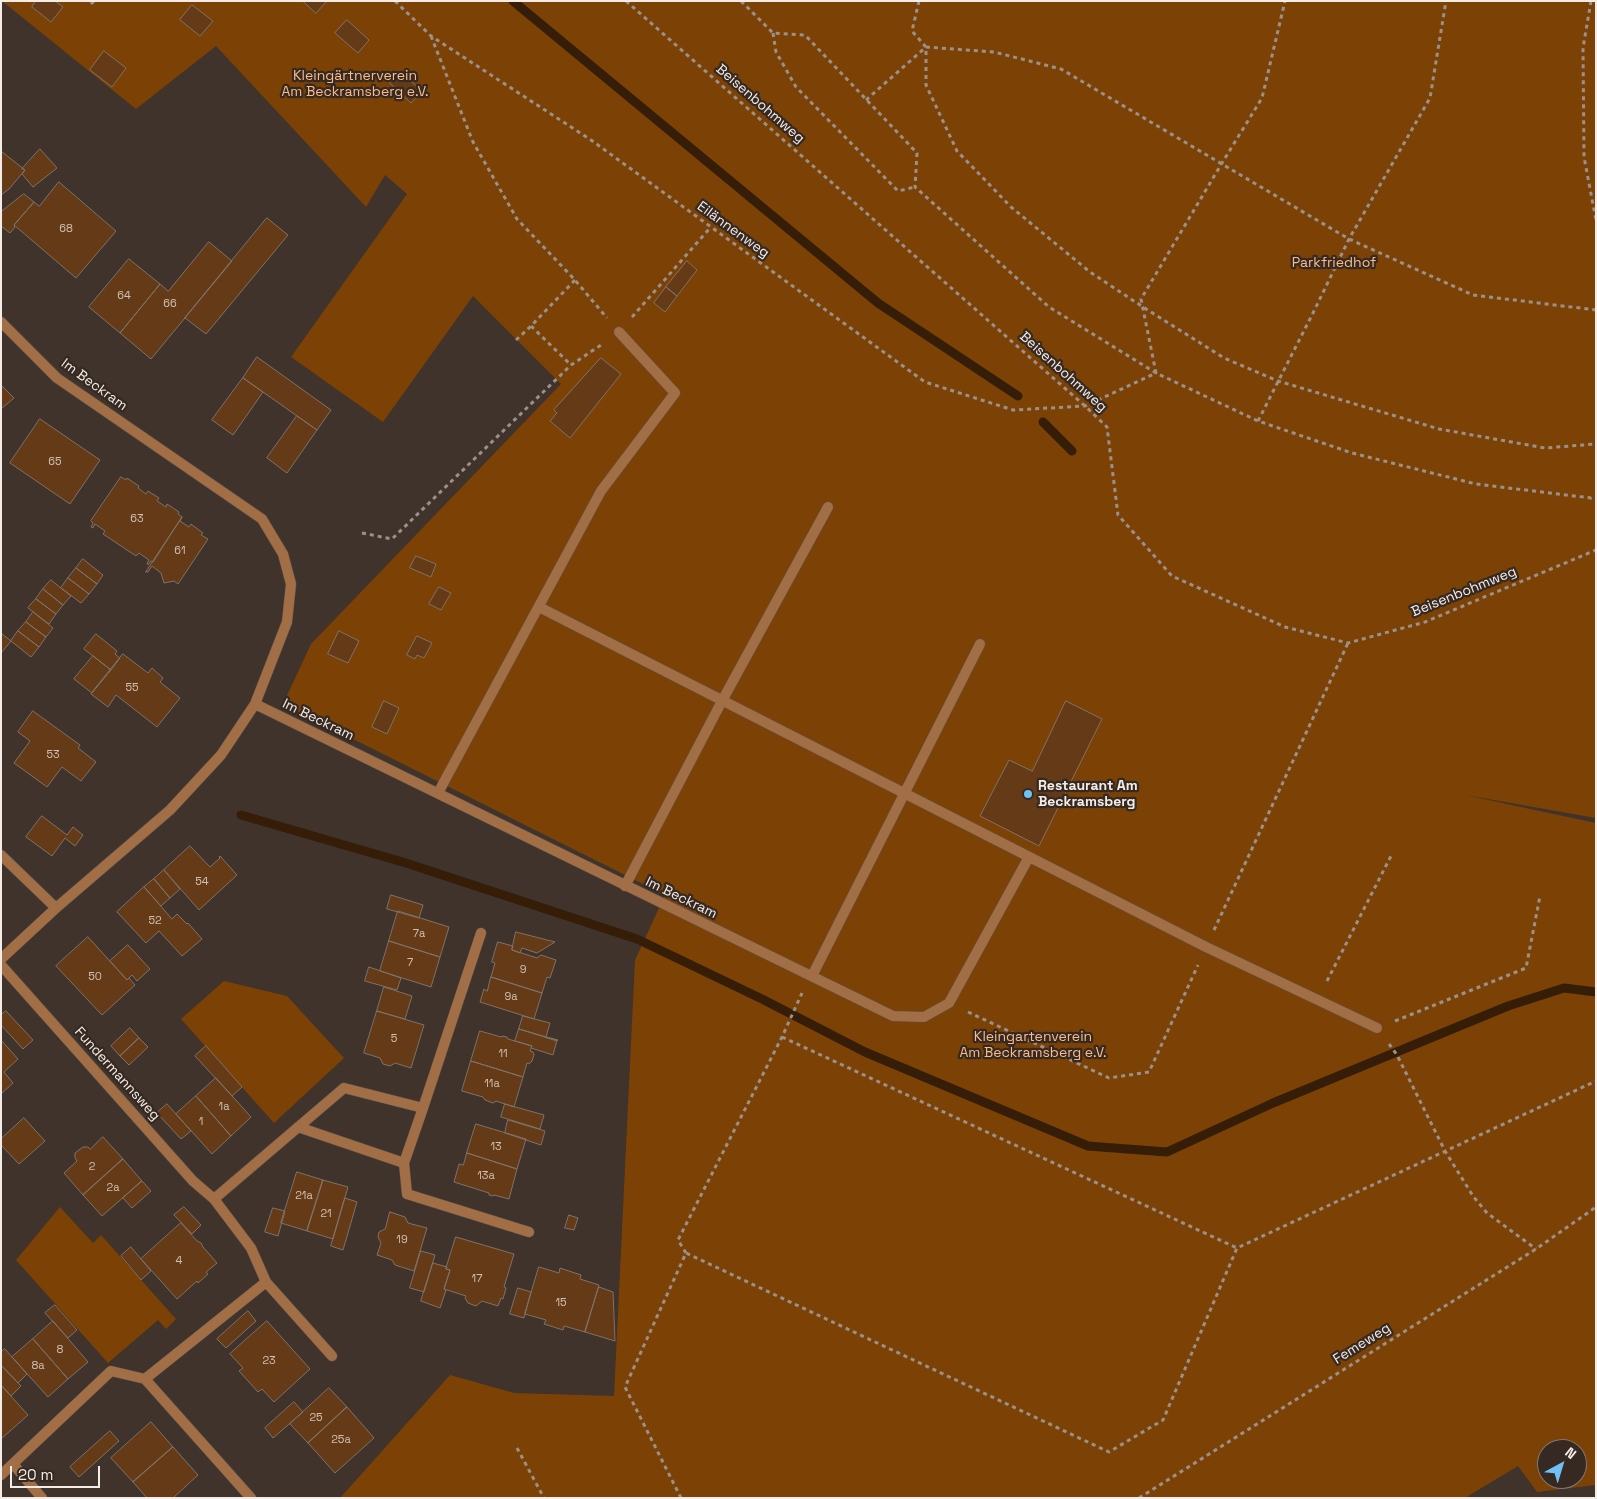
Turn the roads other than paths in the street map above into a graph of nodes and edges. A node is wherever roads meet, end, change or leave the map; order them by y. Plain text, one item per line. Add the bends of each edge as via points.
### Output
1 (1, 322) edge
2 (619, 332) road end
3 (828, 507) dead end
4 (540, 607) junction
5 (980, 644) dead end
6 (722, 701) junction
7 (255, 704) junction
8 (438, 793) junction
9 (904, 793) junction
10 (1, 855) edge
11 (1029, 857) junction
12 (625, 886) junction
13 (56, 908) junction
14 (481, 932) dead end
15 (1, 959) edge
16 (1, 965) edge
17 (812, 976) junction
18 (1377, 1028) road end
19 (423, 1108) junction
20 (298, 1127) junction
21 (404, 1163) junction
22 (214, 1199) junction
23 (529, 1232) dead end
24 (266, 1282) junction
25 (332, 1356) dead end
26 (145, 1380) junction
27 (13, 1464) junction
28 (1, 1475) edge
29 (42, 1498) edge
30 (250, 1498) edge

1 - 7 street, Im Beckram via 57,378 262,519 283,554 291,584 287,622
2 - 4 street via 675,393 601,491
3 - 6 street
4 - 6 street
4 - 8 street
5 - 9 street
6 - 9 street
6 - 12 street
7 - 8 street, Im Beckram
7 - 13 street, Im Beckram via 222,755 170,810
8 - 12 street, Im Beckram
9 - 11 street
9 - 17 street
10 - 13 street
11 - 17 street, Im Beckram via 949,1003 924,1017 893,1016
11 - 18 street via 1206,947
12 - 17 street, Im Beckram
13 - 15 street, Im Beckram
14 - 19 street
16 - 22 street, Fundermannsweg via 193,1181
19 - 20 street via 344,1088
19 - 21 street
20 - 21 street
20 - 22 street
21 - 23 street via 407,1194
22 - 24 street, Fundermannsweg via 251,1248
24 - 25 street, Fundermannsweg
24 - 26 street
26 - 27 street via 112,1371
26 - 30 street
27 - 28 street
27 - 29 street

